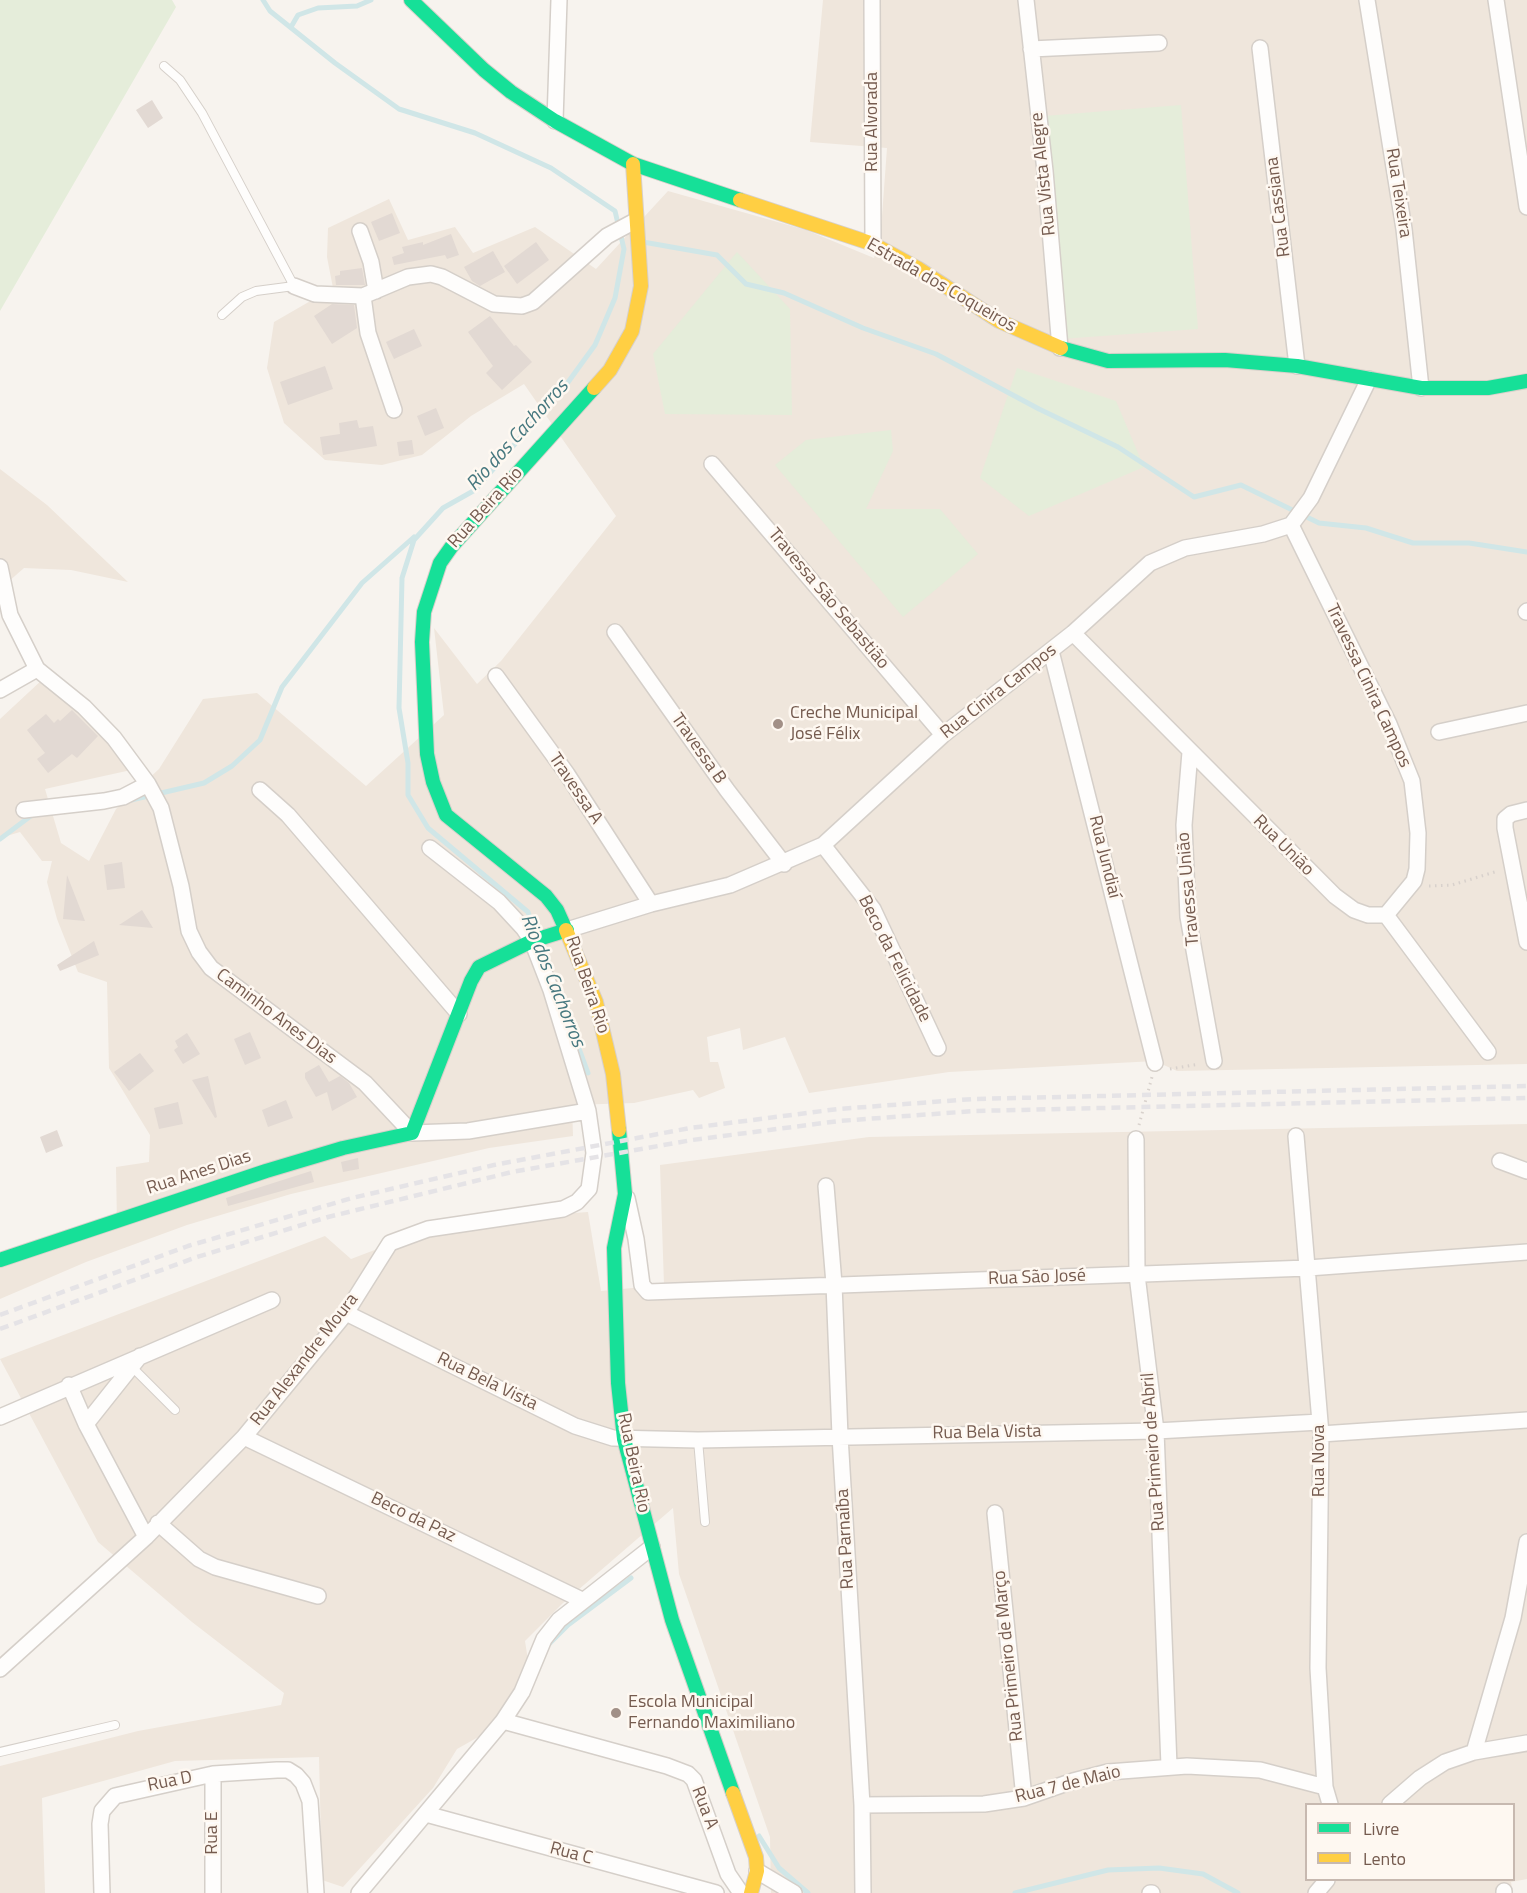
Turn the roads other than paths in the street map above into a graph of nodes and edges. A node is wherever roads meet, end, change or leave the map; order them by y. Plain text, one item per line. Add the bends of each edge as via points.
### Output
1 (411, 0) edge
2 (559, 0) edge
3 (872, 0) edge
4 (1026, 0) edge
5 (1367, 0) edge
6 (1496, 0) edge
7 (1158, 43) dead end
8 (1260, 48) dead end
9 (1031, 49) junction
10 (164, 66) dead end
11 (555, 121) junction
12 (633, 164) junction
13 (1527, 207) edge
14 (633, 225) junction
15 (360, 231) dead end
16 (873, 244) junction
17 (294, 286) junction
18 (369, 294) junction
19 (222, 315) dead end
20 (1060, 348) junction
21 (1297, 366) junction
22 (1369, 379) junction
23 (1520, 382) edge
24 (1421, 388) junction
25 (1527, 395) edge
26 (394, 410) dead end
27 (712, 464) dead end
28 (1294, 522) junction
29 (0, 567) edge
30 (615, 632) dead end
31 (1073, 633) junction
32 (1051, 651) junction
33 (37, 669) junction
34 (0, 673) edge
35 (496, 676) dead end
36 (14, 680) junction
37 (0, 690) edge
38 (1527, 713) edge
39 (1439, 732) dead end
40 (943, 735) junction
41 (1190, 752) junction
42 (150, 786) junction
43 (260, 790) dead end
44 (24, 810) dead end
45 (1527, 810) edge
46 (823, 845) junction
47 (430, 848) dead end
48 (784, 864) junction
49 (651, 904) junction
50 (1386, 915) junction
51 (563, 931) junction
52 (534, 940) junction
53 (1527, 942) edge
54 (459, 1014) junction
55 (938, 1048) dead end
56 (1488, 1053) dead end
57 (1214, 1061) road end
58 (1154, 1068) road end
59 (588, 1111) junction
60 (412, 1133) junction
61 (1296, 1136) dead end
62 (1136, 1139) road end
63 (1500, 1161) dead end
64 (1527, 1171) edge
65 (825, 1186) dead end
66 (626, 1194) junction
67 (1527, 1251) edge
68 (0, 1260) edge
69 (1308, 1268) junction
70 (1137, 1275) junction
71 (834, 1284) junction
72 (272, 1300) dead end
73 (346, 1313) junction
74 (136, 1361) junction
75 (69, 1385) junction
76 (175, 1410) dead end
77 (0, 1417) edge
78 (1527, 1419) edge
79 (86, 1425) junction
80 (1320, 1428) junction
81 (1156, 1431) junction
82 (840, 1436) junction
83 (244, 1437) junction
84 (628, 1440) junction
85 (698, 1440) junction
86 (995, 1513) dead end
87 (705, 1522) dead end
88 (158, 1523) junction
89 (146, 1537) junction
90 (1527, 1542) edge
91 (652, 1547) junction
92 (318, 1596) dead end
93 (582, 1600) junction
94 (0, 1669) edge
95 (503, 1721) junction
96 (115, 1725) dead end
97 (1527, 1743) edge
98 (0, 1752) edge
99 (1473, 1752) junction
100 (1169, 1766) junction
101 (213, 1774) junction
102 (1325, 1786) junction
103 (1024, 1798) junction
104 (1330, 1803) edge
105 (1391, 1803) edge
106 (862, 1805) junction
107 (426, 1814) junction
108 (757, 1872) junction
109 (1326, 1881) edge
110 (102, 1893) edge
111 (213, 1893) edge
112 (316, 1893) edge
113 (359, 1893) edge
114 (716, 1893) edge
115 (741, 1893) edge
116 (751, 1893) edge
117 (794, 1893) edge
118 (863, 1893) edge
119 (1316, 1893) edge

1 - 11 street, Estrada dos Coqueiros via 483,70
2 - 11 street
3 - 16 street, Rua Alvorada
4 - 9 street, Rua Vista Alegre
5 - 24 street, Rua Teixeira via 1404,229
6 - 13 street
7 - 9 street
8 - 21 street, Rua Cassiana
9 - 20 street, Rua Vista Alegre
10 - 17 lane via 180,80 202,113
11 - 12 street, Estrada dos Coqueiros
12 - 14 street, Rua Beira Rio
12 - 16 street, Estrada dos Coqueiros
14 - 18 street via 607,236 533,302 522,306 494,304 431,274 408,277
14 - 51 street, Rua Beira Rio via 641,286 632,331 610,370 452,546 433,579 424,612 427,754 439,803 465,833 546,896 557,910
15 - 18 street via 371,262
16 - 20 street, Estrada dos Coqueiros via 999,321
17 - 18 street via 315,294
17 - 19 lane via 256,291 242,297
18 - 26 street via 368,333
20 - 21 street, Estrada dos Coqueiros via 1084,357 1116,361 1225,360
21 - 22 street, Estrada dos Coqueiros
22 - 24 street, Estrada dos Coqueiros
22 - 28 street via 1311,498
23 - 24 street, Estrada dos Coqueiros via 1459,390
23 - 25 street, Estrada dos Coqueiros
27 - 40 street, Travessa São Sebastião
28 - 31 street, Rua Cinira Campos via 1165,555 1136,574
28 - 50 street, Travessa Cinira Campos via 1413,781 1419,833 1414,881
29 - 33 street via 10,615
30 - 48 street, Travessa B
31 - 32 street, Rua Cinira Campos
31 - 41 street, Rua União
32 - 40 street, Rua Cinira Campos
32 - 58 street, Rua Jundiaí
33 - 36 street
33 - 42 street via 84,707 114,738
34 - 36 street
35 - 49 street, Travessa A via 567,774
36 - 37 street
38 - 39 street
40 - 46 street, Rua Cinira Campos
41 - 50 street, Rua União via 1335,896 1354,910
41 - 57 street, Travessa União via 1184,825 1187,906
42 - 44 street via 104,801
42 - 60 street, Caminho Anes Dias via 161,808 189,931 211,968 365,1083
43 - 54 street via 288,814
45 - 53 street via 1505,819
46 - 48 street, Rua Cinira Campos
46 - 55 street, Beco da Felicidade via 873,909
47 - 52 street, Rua Alexandre Moura via 499,902
48 - 49 street, Rua Cinira Campos via 730,885
49 - 51 street, Rua Cinira Campos
50 - 56 street
51 - 52 street
51 - 66 street, Rua Beira Rio via 596,1002 607,1045
52 - 54 street via 479,967
52 - 59 street, Rua Alexandre Moura
54 - 60 street
59 - 60 street via 468,1131
59 - 73 street, Rua Alexandre Moura via 594,1168 589,1189 577,1202 562,1209 428,1229 398,1239 384,1251
60 - 68 street, Rua Anes Dias via 266,1171
61 - 69 street, Rua Nova
62 - 70 street, Rua Primeiro de Abril
63 - 64 street
65 - 71 street, Rua Parnaíba
66 - 71 street, Rua São José via 642,1285 648,1292
66 - 84 street, Rua Beira Rio via 614,1248 618,1383
67 - 69 street, Rua São José
69 - 70 street, Rua São José
69 - 80 street, Rua Nova
70 - 71 street, Rua São José
70 - 81 street, Rua Primeiro de Abril
71 - 82 street, Rua Parnaíba
72 - 74 street
73 - 83 street, Rua Alexandre Moura
73 - 84 street, Rua Bela Vista via 574,1426
74 - 75 street
74 - 76 lane
74 - 79 street
75 - 77 street
75 - 79 street
78 - 80 street, Rua Bela Vista
79 - 89 street
80 - 81 street, Rua Bela Vista
80 - 102 street, Rua Nova via 1318,1668
81 - 82 street, Rua Bela Vista
81 - 100 street, Rua Primeiro de Abril
82 - 85 street, Rua Bela Vista
82 - 106 street, Rua Parnaíba
83 - 88 street, Rua Alexandre Moura
83 - 93 street, Beco da Paz
84 - 85 street, Rua Bela Vista
84 - 91 street, Rua Beira Rio
85 - 87 lane
86 - 103 street, Rua Primeiro de Março
88 - 89 street, Rua Alexandre Moura
88 - 92 street via 199,1559 215,1567
89 - 94 street, Rua Alexandre Moura
90 - 99 street via 1513,1618
91 - 93 street
91 - 108 street, Rua Beira Rio via 672,1620 747,1827
93 - 95 street via 544,1639 522,1692
95 - 107 street
95 - 115 street, Rua A via 688,1774 694,1780 729,1874
96 - 98 lane
97 - 99 street
99 - 105 street via 1445,1761
100 - 102 street, Rua 7 de Maio via 1260,1770
100 - 103 street, Rua 7 de Maio via 1108,1772
101 - 110 street, Rua D via 127,1791 107,1802 100,1824
101 - 111 street, Rua E
101 - 112 street, Rua D via 288,1770 303,1783 310,1801
102 - 104 street
103 - 106 street, Rua 7 de Maio via 962,1805
106 - 118 street, Rua Parnaíba
107 - 113 street
107 - 114 street, Rua C
108 - 116 street
108 - 117 street
109 - 119 street

